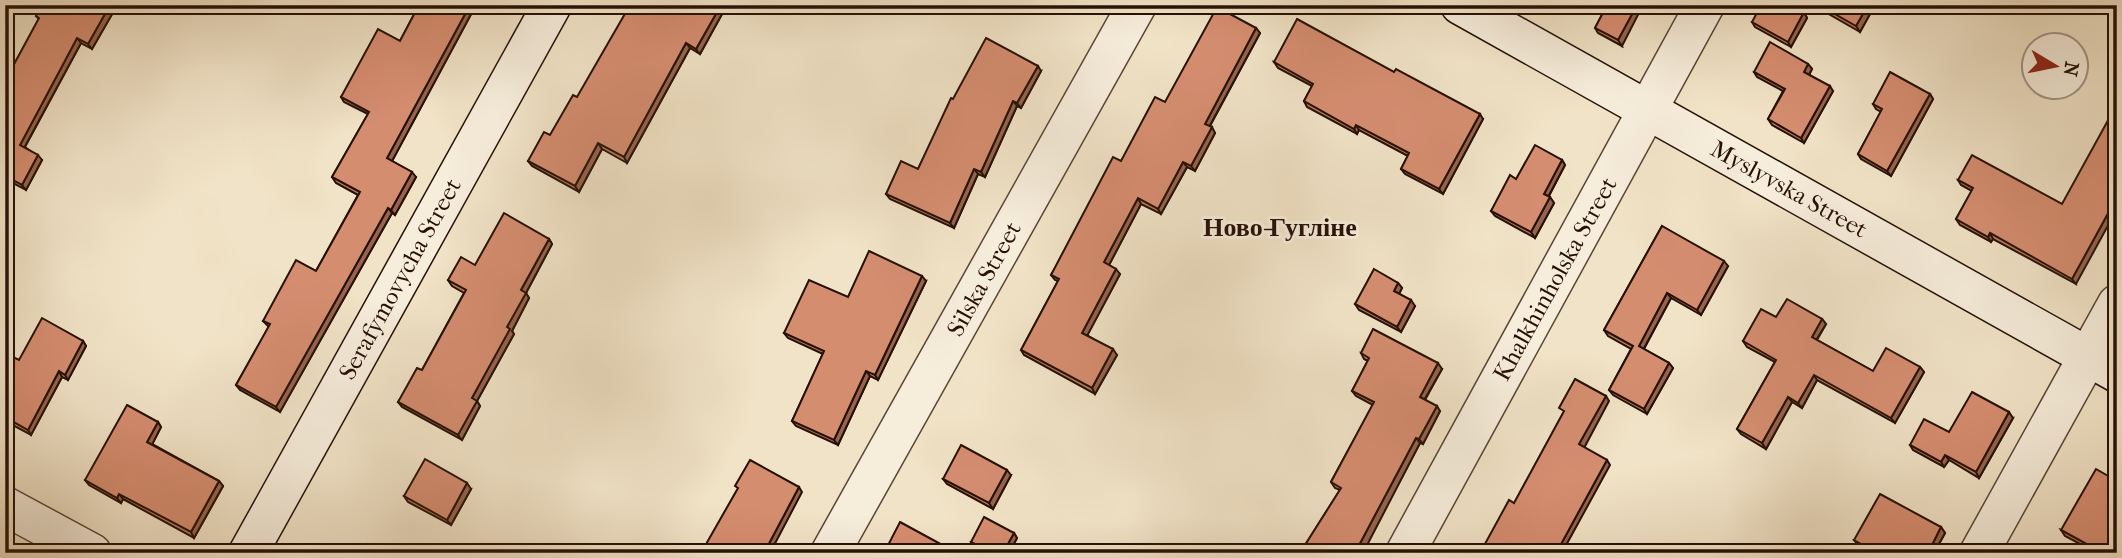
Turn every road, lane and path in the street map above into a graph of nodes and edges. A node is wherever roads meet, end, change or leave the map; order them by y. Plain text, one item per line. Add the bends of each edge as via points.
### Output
1 (552, 5) edge
2 (1137, 5) edge
3 (1461, 5) edge
4 (1705, 5) edge
5 (1648, 110) junction
6 (2117, 304) edge
7 (2102, 365) edge
8 (5, 506) edge
9 (92, 553) edge
10 (248, 553) edge
11 (830, 553) edge
12 (1405, 553) edge
13 (1979, 553) edge

1 - 10 street, Serafymovycha Street
2 - 11 street, Silska Street
3 - 5 street, Myslyvska Street
4 - 5 street, Khalkhinholska Street
5 - 7 street, Myslyvska Street
5 - 12 street, Khalkhinholska Street
6 - 7 street
7 - 13 street
8 - 9 street

